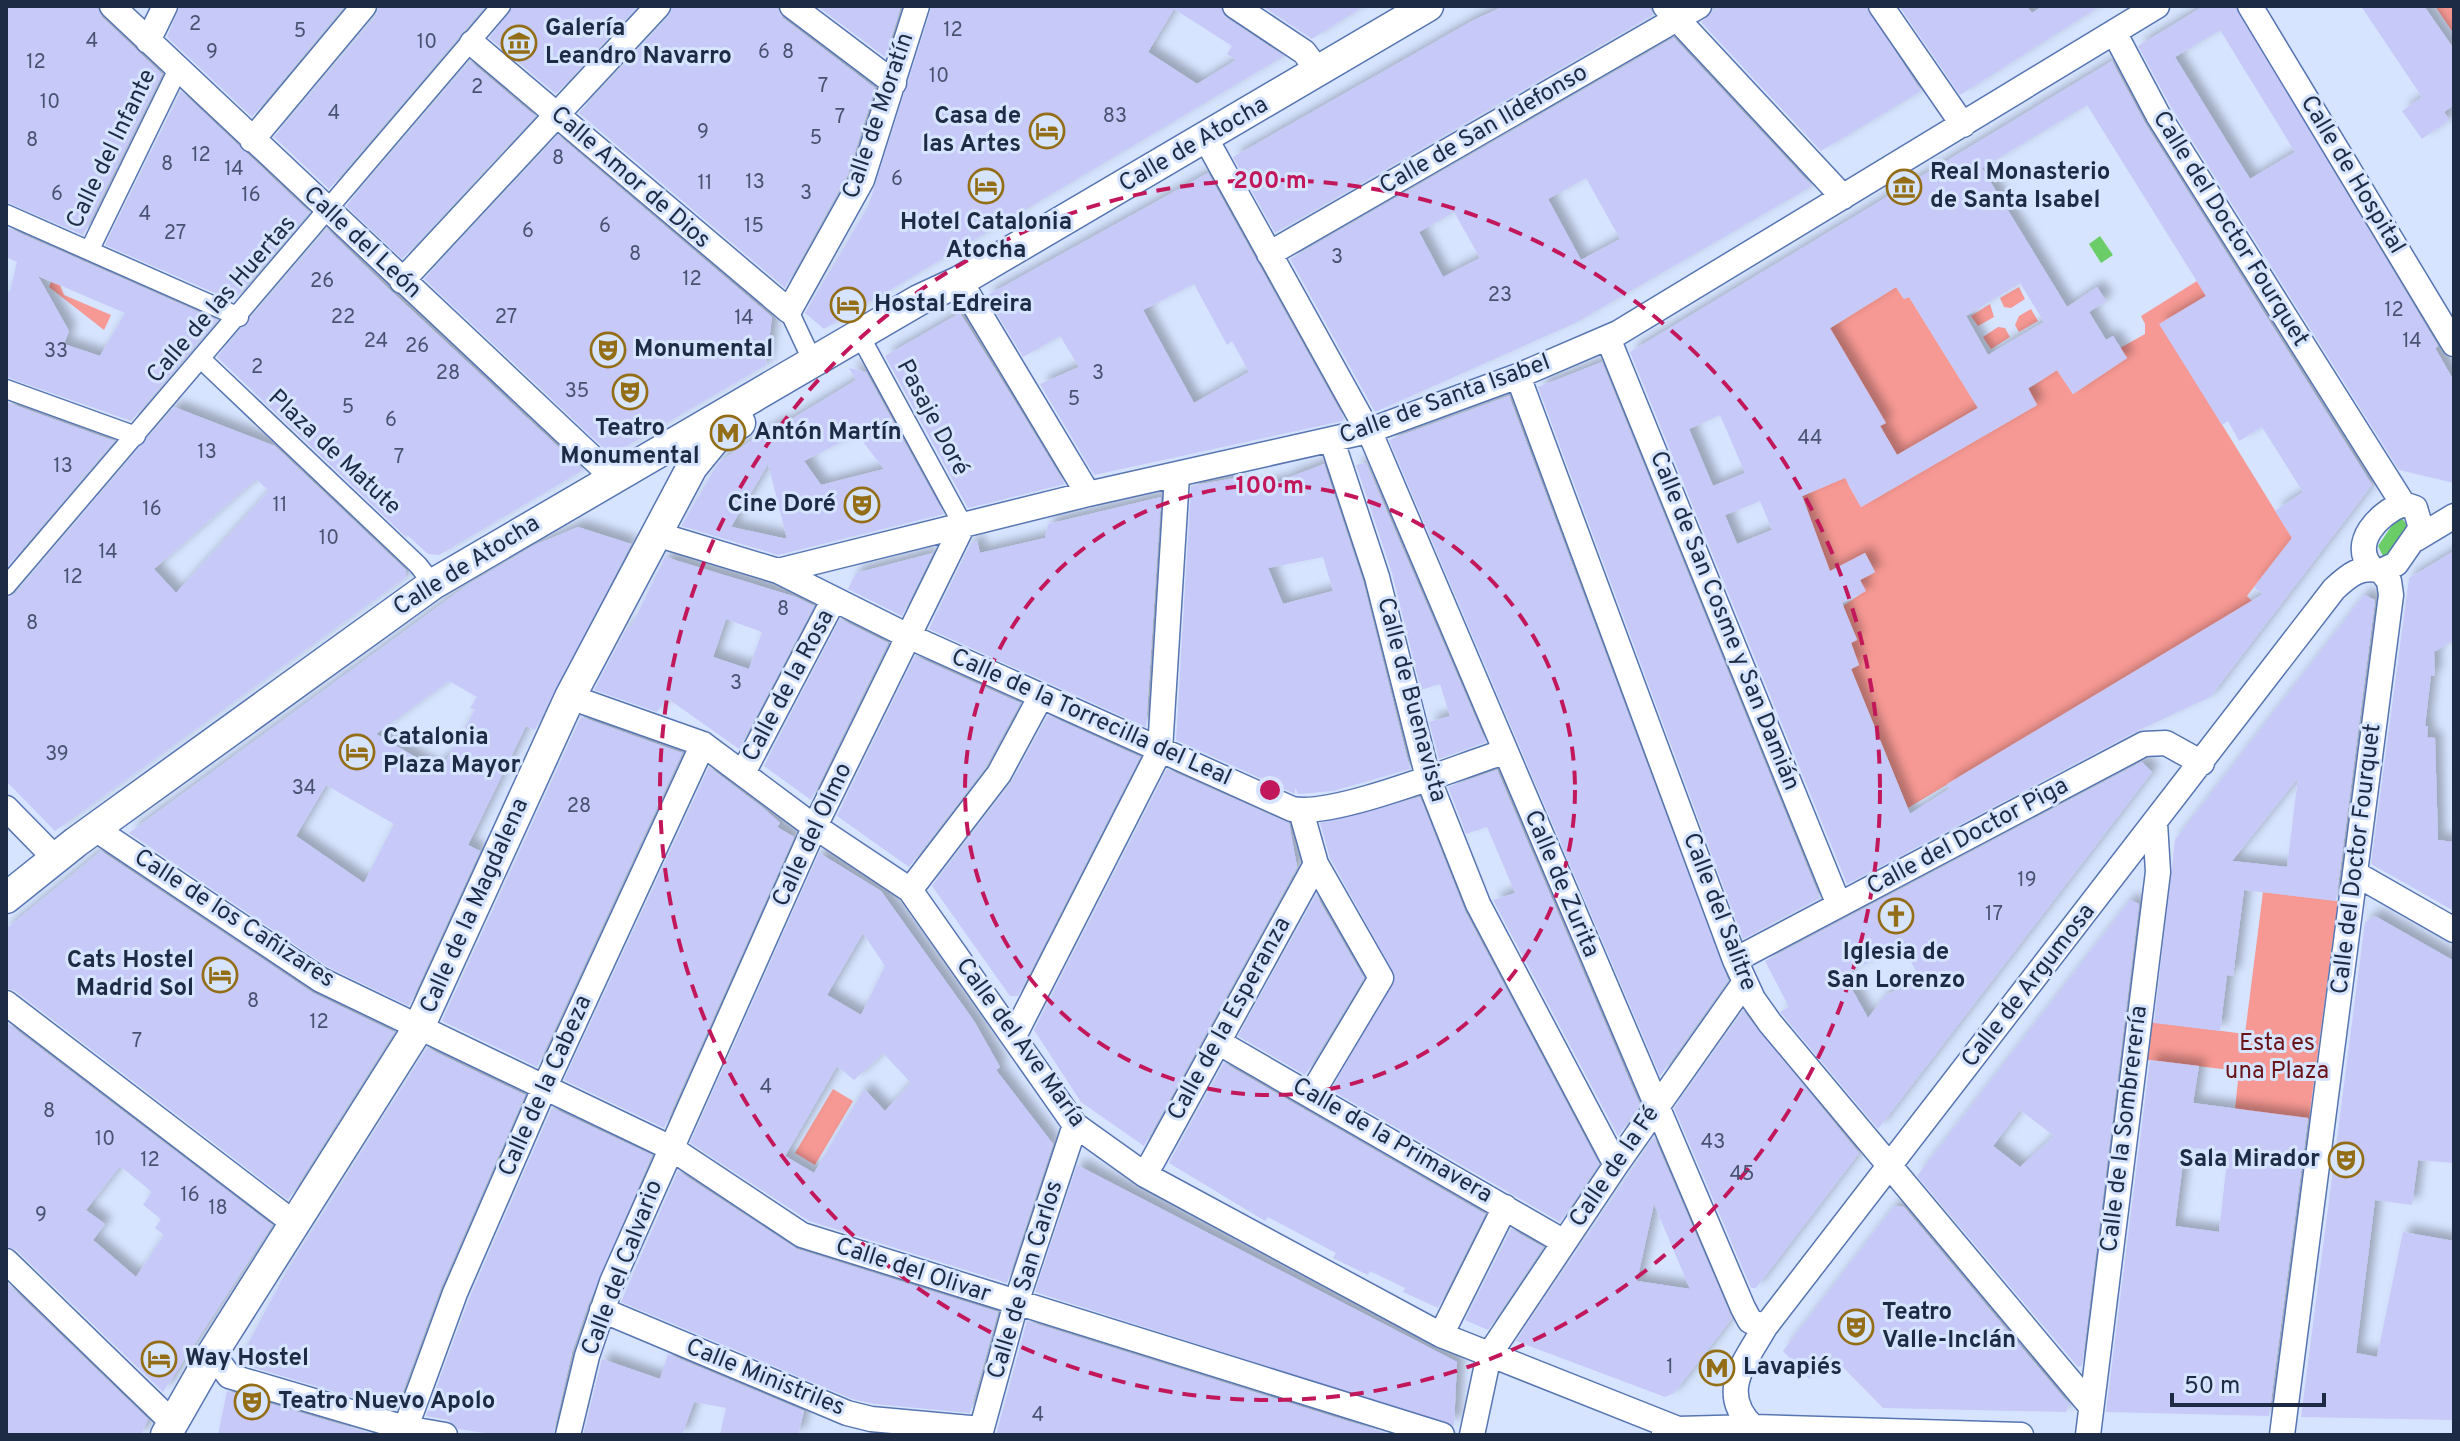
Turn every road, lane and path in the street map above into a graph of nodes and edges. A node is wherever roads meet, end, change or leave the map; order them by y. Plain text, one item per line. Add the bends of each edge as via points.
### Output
1 (112, 6) edge
2 (165, 6) edge
3 (364, 6) edge
4 (501, 6) edge
5 (658, 6) edge
6 (792, 6) edge
7 (917, 6) edge
8 (1235, 6) edge
9 (1428, 6) edge
10 (1699, 6) edge
11 (1881, 6) edge
12 (2157, 6) edge
13 (2250, 6) edge
14 (1671, 13) edge
15 (2114, 32) junction
16 (148, 41) junction
17 (472, 43) junction
18 (178, 69) junction
19 (1319, 72) junction
20 (894, 83) junction
21 (557, 115) junction
22 (1963, 125) junction
23 (1206, 139) junction
24 (252, 140) junction
25 (1843, 197) junction
26 (329, 212) junction
27 (6, 214) edge
28 (90, 249) junction
29 (1269, 254) junction
30 (402, 281) junction
31 (960, 281) junction
32 (791, 310) junction
33 (239, 317) junction
34 (1608, 338) junction
35 (863, 341) junction
36 (2454, 344) edge
37 (201, 359) junction
38 (813, 362) junction
39 (1518, 376) junction
40 (6, 389) edge
41 (1368, 431) junction
42 (136, 436) junction
43 (1332, 441) junction
44 (709, 445) joint
45 (1177, 476) junction
46 (611, 479) junction
47 (1088, 494) junction
48 (2454, 504) edge
49 (2409, 506) junction
50 (2454, 516) edge
51 (963, 525) junction
52 (656, 534) junction
53 (2416, 539) junction
54 (2376, 569) junction
55 (778, 571) junction
56 (433, 584) junction
57 (6, 586) edge
58 (833, 601) junction
59 (906, 635) junction
60 (1041, 696) junction
61 (570, 697) junction
62 (703, 744) junction
63 (1160, 750) junction
64 (1504, 752) junction
65 (2202, 763) junction
66 (744, 771) junction
67 (1428, 778) junction
68 (6, 808) edge
69 (1301, 811) junction
70 (2155, 823) junction
71 (815, 826) junction
72 (94, 828) junction
73 (55, 858) junction
74 (1316, 864) junction
75 (2356, 874) junction
76 (910, 890) junction
77 (6, 898) edge
78 (1839, 905) junction
79 (2454, 930) edge
80 (1740, 971) junction
81 (6, 1003) edge
82 (420, 1025) junction
83 (1014, 1036) junction
84 (1218, 1042) junction
85 (545, 1086) junction
86 (1311, 1095) junction
87 (1656, 1107) junction
88 (1075, 1125) junction
89 (671, 1148) junction
90 (1616, 1165) junction
91 (1889, 1168) junction
92 (1145, 1175) junction
93 (1505, 1207) junction
94 (295, 1224) junction
95 (1564, 1242) junction
96 (6, 1261) edge
97 (1016, 1303) junction
98 (602, 1310) junction
99 (1765, 1327) junction
100 (1441, 1335) junction
101 (213, 1353) junction
102 (1489, 1355) junction
103 (2089, 1404) junction
104 (869, 1427) edge
105 (1753, 1427) junction
106 (169, 1429) edge
107 (404, 1432) edge
108 (981, 1432) edge
109 (1671, 1433) edge
110 (1945, 1433) edge
111 (445, 1435) edge
112 (568, 1435) edge
113 (1442, 1435) edge
114 (1472, 1435) edge
115 (2021, 1435) edge
116 (2088, 1435) edge
117 (2282, 1435) edge

1 - 16 street, Calle del León
2 - 16 street
3 - 24 street
4 - 17 street, Calle de las Huertas
5 - 21 street
6 - 20 street
7 - 20 street, Calle de Moratín
8 - 19 street via 1301,50
9 - 19 street, Calle de Atocha
10 - 14 street, Calle de San Ildefonso
11 - 22 street
12 - 15 street, Calle de Santa Isabel
13 - 36 street, Calle de Hospital
14 - 25 street
14 - 29 street, Calle de San Ildefonso
15 - 22 street, Calle de Santa Isabel
15 - 49 street, Calle del Doctor Fourquet via 2158,115
16 - 18 street, Calle del León
17 - 21 street, Calle Amor de Dios
17 - 26 street, Calle de las Huertas
18 - 24 street, Calle del León
18 - 28 street, Calle del Infante
19 - 23 street, Calle de Atocha
20 - 32 street, Calle de Moratín via 862,180
21 - 30 street
21 - 32 street, Calle Amor de Dios
22 - 25 street, Calle de Santa Isabel
23 - 29 street, Calle de Zurita
23 - 31 street, Calle de Atocha
24 - 26 street, Calle del León
25 - 34 street, Calle de Santa Isabel
26 - 30 street, Calle del León
26 - 33 street, Calle de las Huertas
27 - 28 street
28 - 33 street
29 - 41 street, Calle de Zurita
30 - 46 street, Calle del León
31 - 35 street, Calle de Atocha
31 - 47 street
32 - 38 street, Calle Amor de Dios
33 - 37 street, Calle de las Huertas
34 - 39 street, Calle de Santa Isabel
34 - 78 street, Calle de San Cosme y San Damián
35 - 38 street, Calle de Atocha
35 - 44 street, Calle de Atocha
35 - 51 street, Pasaje Doré
37 - 42 street, Calle de las Huertas
37 - 56 street, Plaza de Matute
38 - 46 street, Calle de Atocha
39 - 41 street, Calle de Santa Isabel
39 - 80 street, Calle del Salitre
40 - 42 street
41 - 43 street, Calle de Santa Isabel
41 - 64 street, Calle de Zurita
42 - 57 street, Calle de las Huertas
43 - 45 street, Calle de Santa Isabel
43 - 67 street, Calle de Buenavista via 1377,577
44 - 52 street, Calle de la Magdalena
45 - 47 street, Calle de Santa Isabel
45 - 63 street
46 - 56 street, Calle de Atocha
47 - 51 street, Calle de Santa Isabel
48 - 49 street
49 - 53 street via 2421,517
49 - 54 street via 2382,515 2366,538 2364,559
50 - 53 street
51 - 55 street, Calle de Santa Isabel
51 - 59 street, Calle del Olmo
52 - 55 street
52 - 61 street, Calle de la Magdalena
53 - 54 street via 2396,564
54 - 65 street, Calle de Argumosa via 2348,576 2334,589
54 - 75 street, Calle del Doctor Fourquet via 2389,581 2391,595
55 - 58 street, Calle de la Torrecilla del Leal
56 - 72 street, Calle de Atocha
58 - 59 street, Calle de la Torrecilla del Leal
58 - 66 street, Calle de la Rosa
59 - 60 street, Calle de la Torrecilla del Leal
59 - 71 street, Calle del Olmo
60 - 63 street, Calle de la Torrecilla del Leal
60 - 76 street via 999,774
61 - 62 street, Calle del Ave María
61 - 82 street, Calle de la Magdalena
62 - 66 street, Calle del Ave María
62 - 85 street, Calle de la Cabeza
63 - 69 street, Calle de la Torrecilla del Leal
63 - 83 street
64 - 67 street
64 - 87 street, Calle de Zurita
65 - 70 street, Calle de Argumosa
65 - 78 street, Calle del Doctor Piga via 2166,743 2144,744
66 - 71 street, Calle del Ave María
67 - 69 street
67 - 90 street, Calle de Buenavista via 1478,904
68 - 73 street
69 - 74 street
70 - 91 street, Calle de Argumosa
70 - 103 street, Calle de la Sombrerería via 2158,872
71 - 76 street, Calle del Ave María
71 - 89 street, Calle del Olmo
72 - 73 street, Calle de Atocha
72 - 82 street, Calle de los Cañizares via 321,980
73 - 77 street, Calle de Atocha
74 - 84 street, Calle de la Esperanza
74 - 86 street via 1381,978
75 - 79 street
75 - 117 street, Calle del Doctor Fourquet
76 - 83 street, Calle del Ave María
78 - 80 street, Calle del Doctor Piga
80 - 87 street, Calle de la Fé
80 - 91 street, Calle del Salitre via 1770,1023
81 - 94 street
82 - 85 street, Calle del Olivar
82 - 94 street, Calle de la Magdalena
83 - 88 street, Calle del Ave María
84 - 86 street, Calle de la Primavera
84 - 92 street, Calle de la Esperanza
85 - 89 street, Calle del Olivar
85 - 107 street, Calle de la Cabeza via 455,1293
86 - 93 street, Calle de la Primavera
87 - 90 street, Calle de la Fé
87 - 99 street, Calle de Zurita via 1743,1308 1750,1321
88 - 92 street, Calle del Ave María
88 - 97 street, Calle de San Carlos
89 - 97 street, Calle del Olivar via 802,1235
89 - 98 street, Calle del Calvario
90 - 95 street, Calle de la Fé
91 - 99 street, Calle de Argumosa
91 - 103 street, Calle del Salitre
92 - 100 street, Calle del Ave María
93 - 95 street, Calle de la Primavera
93 - 100 street
94 - 101 street, Calle de la Magdalena
95 - 102 street, Calle de la Fé
96 - 106 street
97 - 108 street, Calle de San Carlos
97 - 113 street, Calle del Olivar
98 - 104 street, Calle Ministriles
98 - 112 street, Calle del Calvario
99 - 105 street, Calle de Argumosa via 1734,1391
100 - 102 street, Calle del Ave María
101 - 106 street, Calle de la Magdalena
101 - 107 street via 229,1376
102 - 109 street, Calle del Ave María
102 - 114 street
103 - 116 street, Calle de la Sombrerería
104 - 108 street, Calle Ministriles
105 - 109 street
105 - 110 street
107 - 111 street
110 - 115 street

